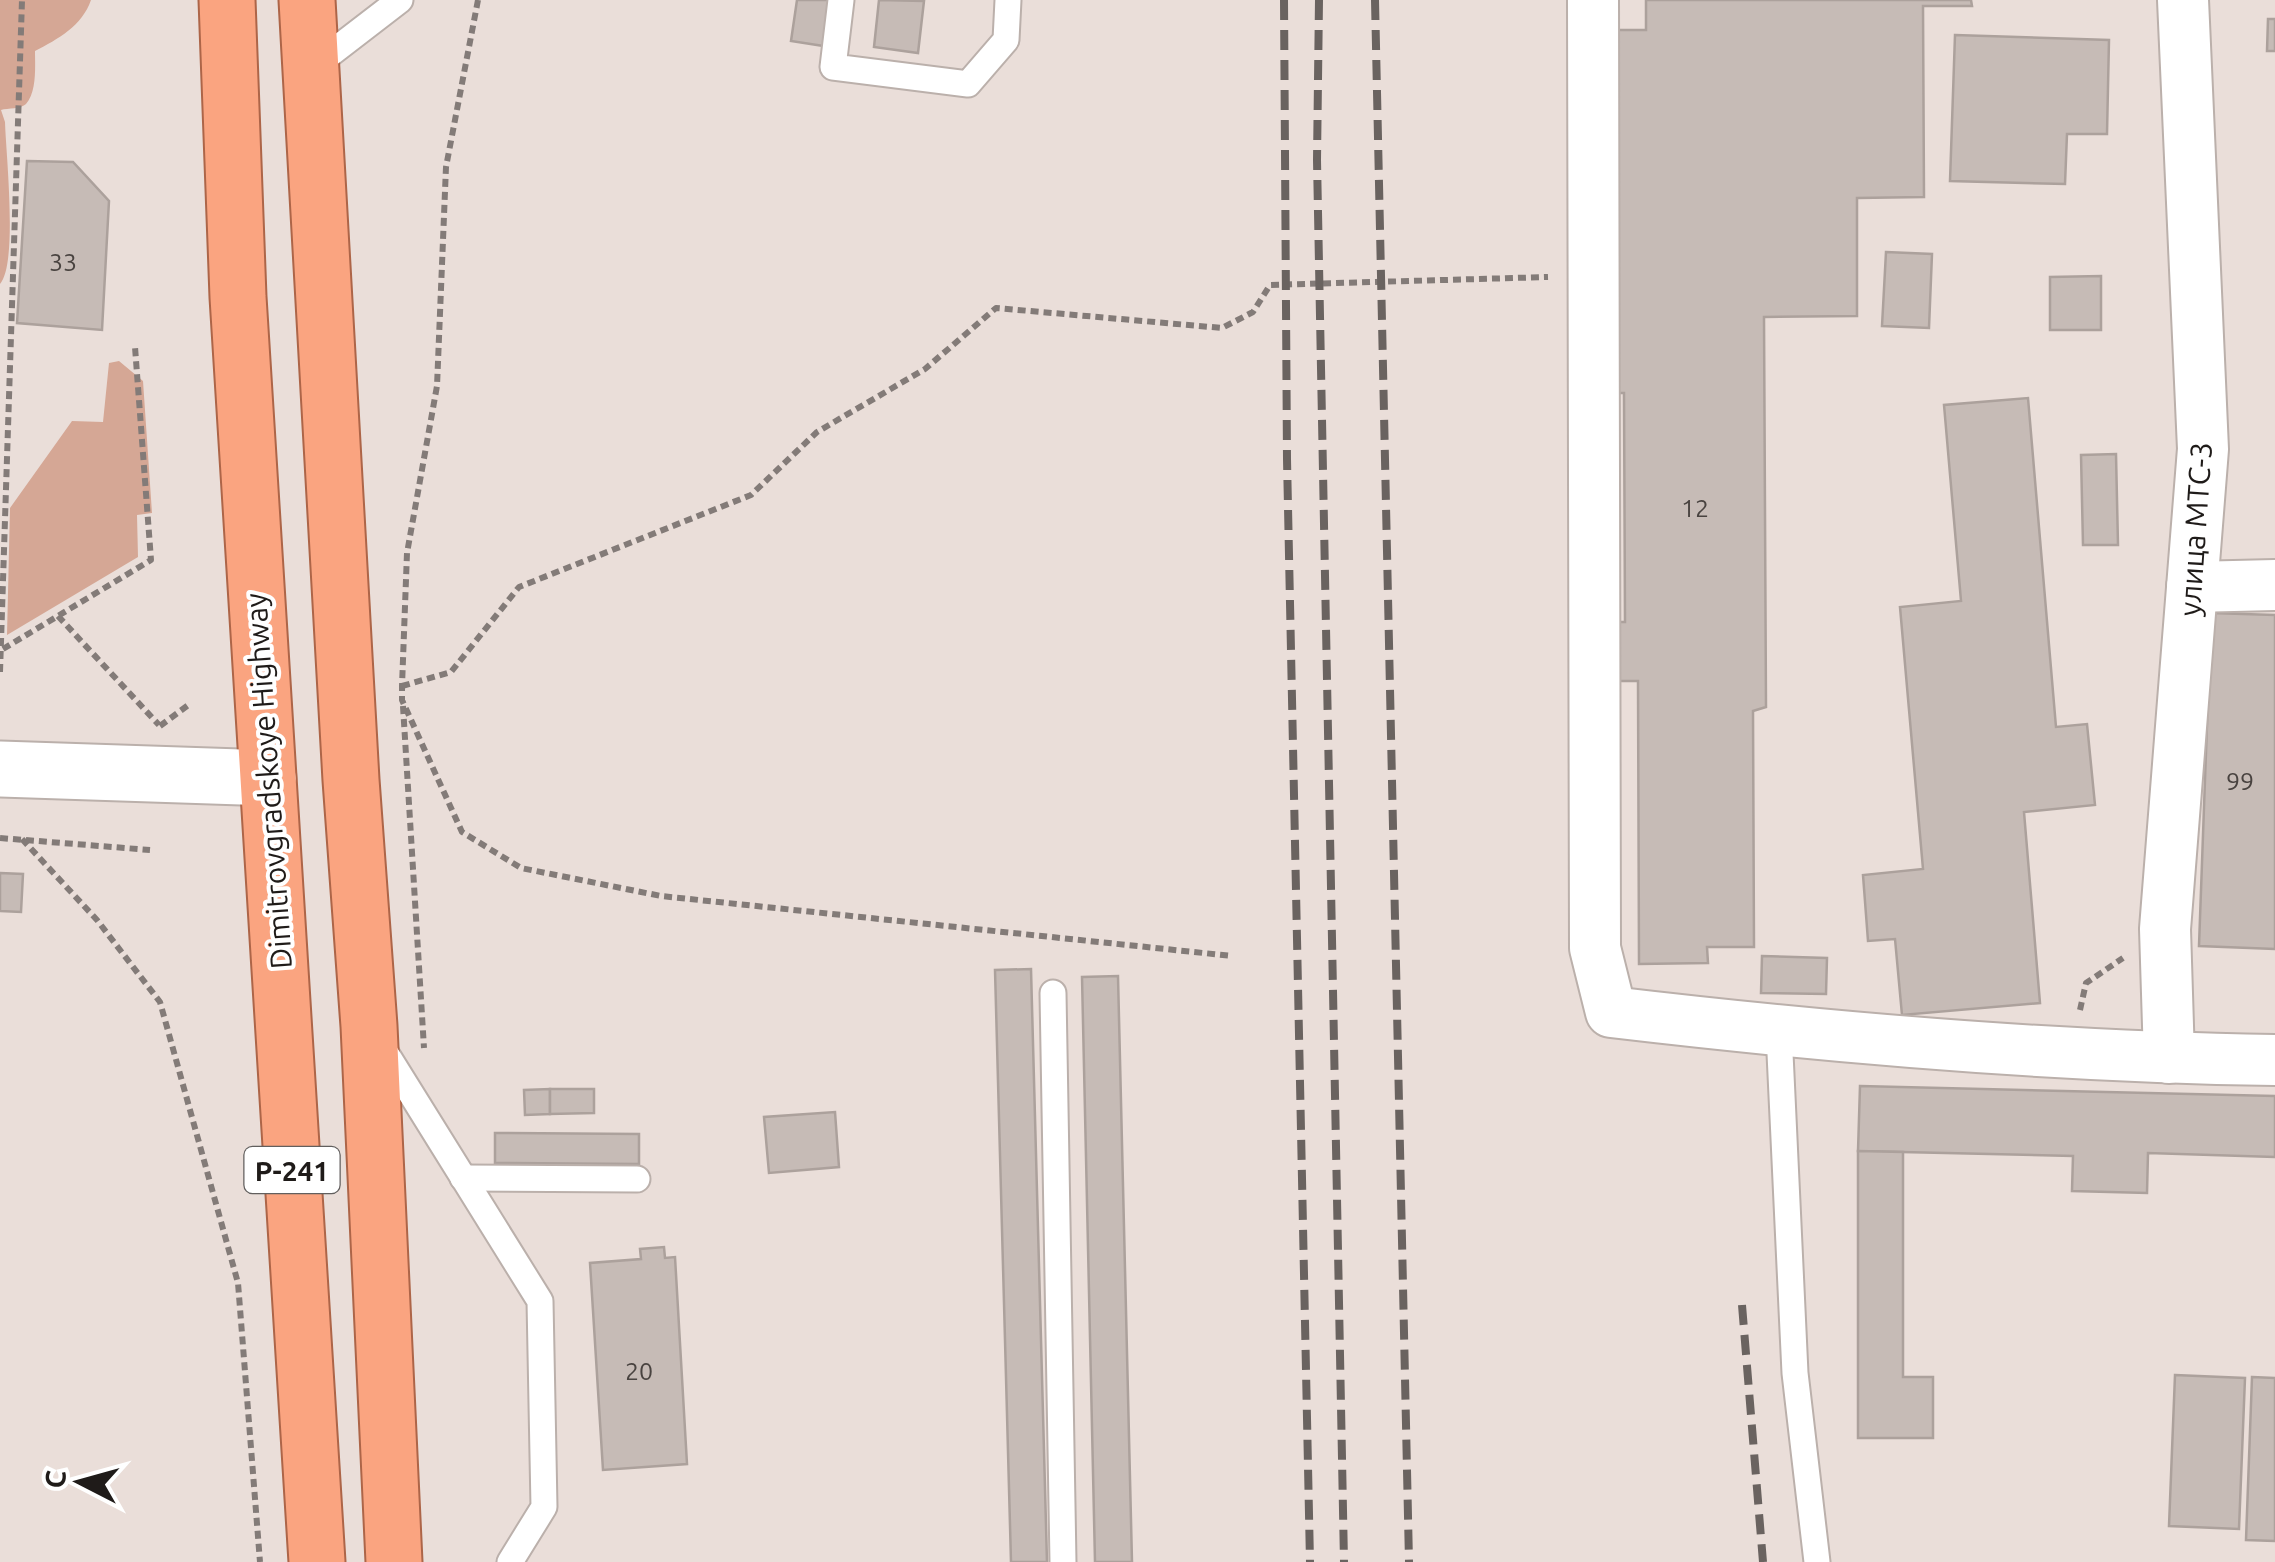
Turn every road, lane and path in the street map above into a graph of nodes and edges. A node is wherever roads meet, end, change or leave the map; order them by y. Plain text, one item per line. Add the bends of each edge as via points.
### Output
1 (22, 0) edge
2 (227, 0) edge
3 (307, 0) edge
4 (400, 0) edge
5 (478, 0) edge
6 (841, 0) edge
7 (1008, 0) edge
8 (1594, 0) edge
9 (2182, 0) edge
10 (310, 70) junction
11 (1594, 275) junction
12 (135, 347) dead end
13 (2275, 585) edge
14 (2192, 587) junction
15 (58, 616) junction
16 (2, 650) edge
17 (0, 672) edge
18 (402, 686) junction
19 (402, 700) junction
20 (191, 703) dead end
21 (160, 726) junction
22 (147, 736) dead end
23 (0, 770) edge
24 (268, 778) junction
25 (351, 780) junction
26 (0, 838) edge
27 (22, 839) junction
28 (150, 850) dead end
29 (2165, 930) junction
30 (1232, 956) dead end
31 (1054, 993) dead end
32 (369, 1026) junction
33 (1779, 1032) junction
34 (2070, 1054) junction
35 (2169, 1058) junction
36 (2275, 1060) edge
37 (428, 1122) junction
38 (463, 1178) junction
39 (637, 1179) dead end
40 (260, 1562) edge
41 (317, 1562) edge
42 (394, 1562) edge
43 (510, 1562) edge
44 (1062, 1562) edge
45 (1817, 1562) edge

1 - 16 path
2 - 24 highway, Dimitrovgradskoye Highway / Р-241
3 - 10 highway, Р-241
4 - 10 lane
5 - 18 path via 446,167 436,386 407,553
6 - 7 lane via 833,68 968,84 1006,40
8 - 11 street
9 - 14 street, улица МТС-3 via 2202,449
10 - 25 highway, Р-241
11 - 18 path via 1270,284 1252,312 1222,328 996,308 925,369 818,432 751,495 520,587 451,672
11 - 33 street via 1595,948 1604,996 1610,1012
12 - 15 path via 150,560
13 - 14 street
14 - 29 street, улица МТС-3
15 - 16 path
15 - 21 path
16 - 17 path
18 - 19 path
19 - 30 path via 462,832 520,868 660,896
19 - 37 path
20 - 21 path
21 - 22 path
23 - 24 street
24 - 25 highway
24 - 41 highway, Dimitrovgradskoye Highway / Р-241
25 - 32 highway, Р-241
26 - 27 path
27 - 28 path
27 - 40 path via 98,920 160,1002 238,1283
29 - 34 path via 2086,983
29 - 35 street, улица МТС-3
31 - 44 lane
32 - 37 lane
32 - 42 highway, Р-241
33 - 34 street
33 - 45 lane via 1795,1373
34 - 35 street
35 - 36 street
37 - 38 lane
38 - 39 lane
38 - 43 lane via 540,1302 544,1507

